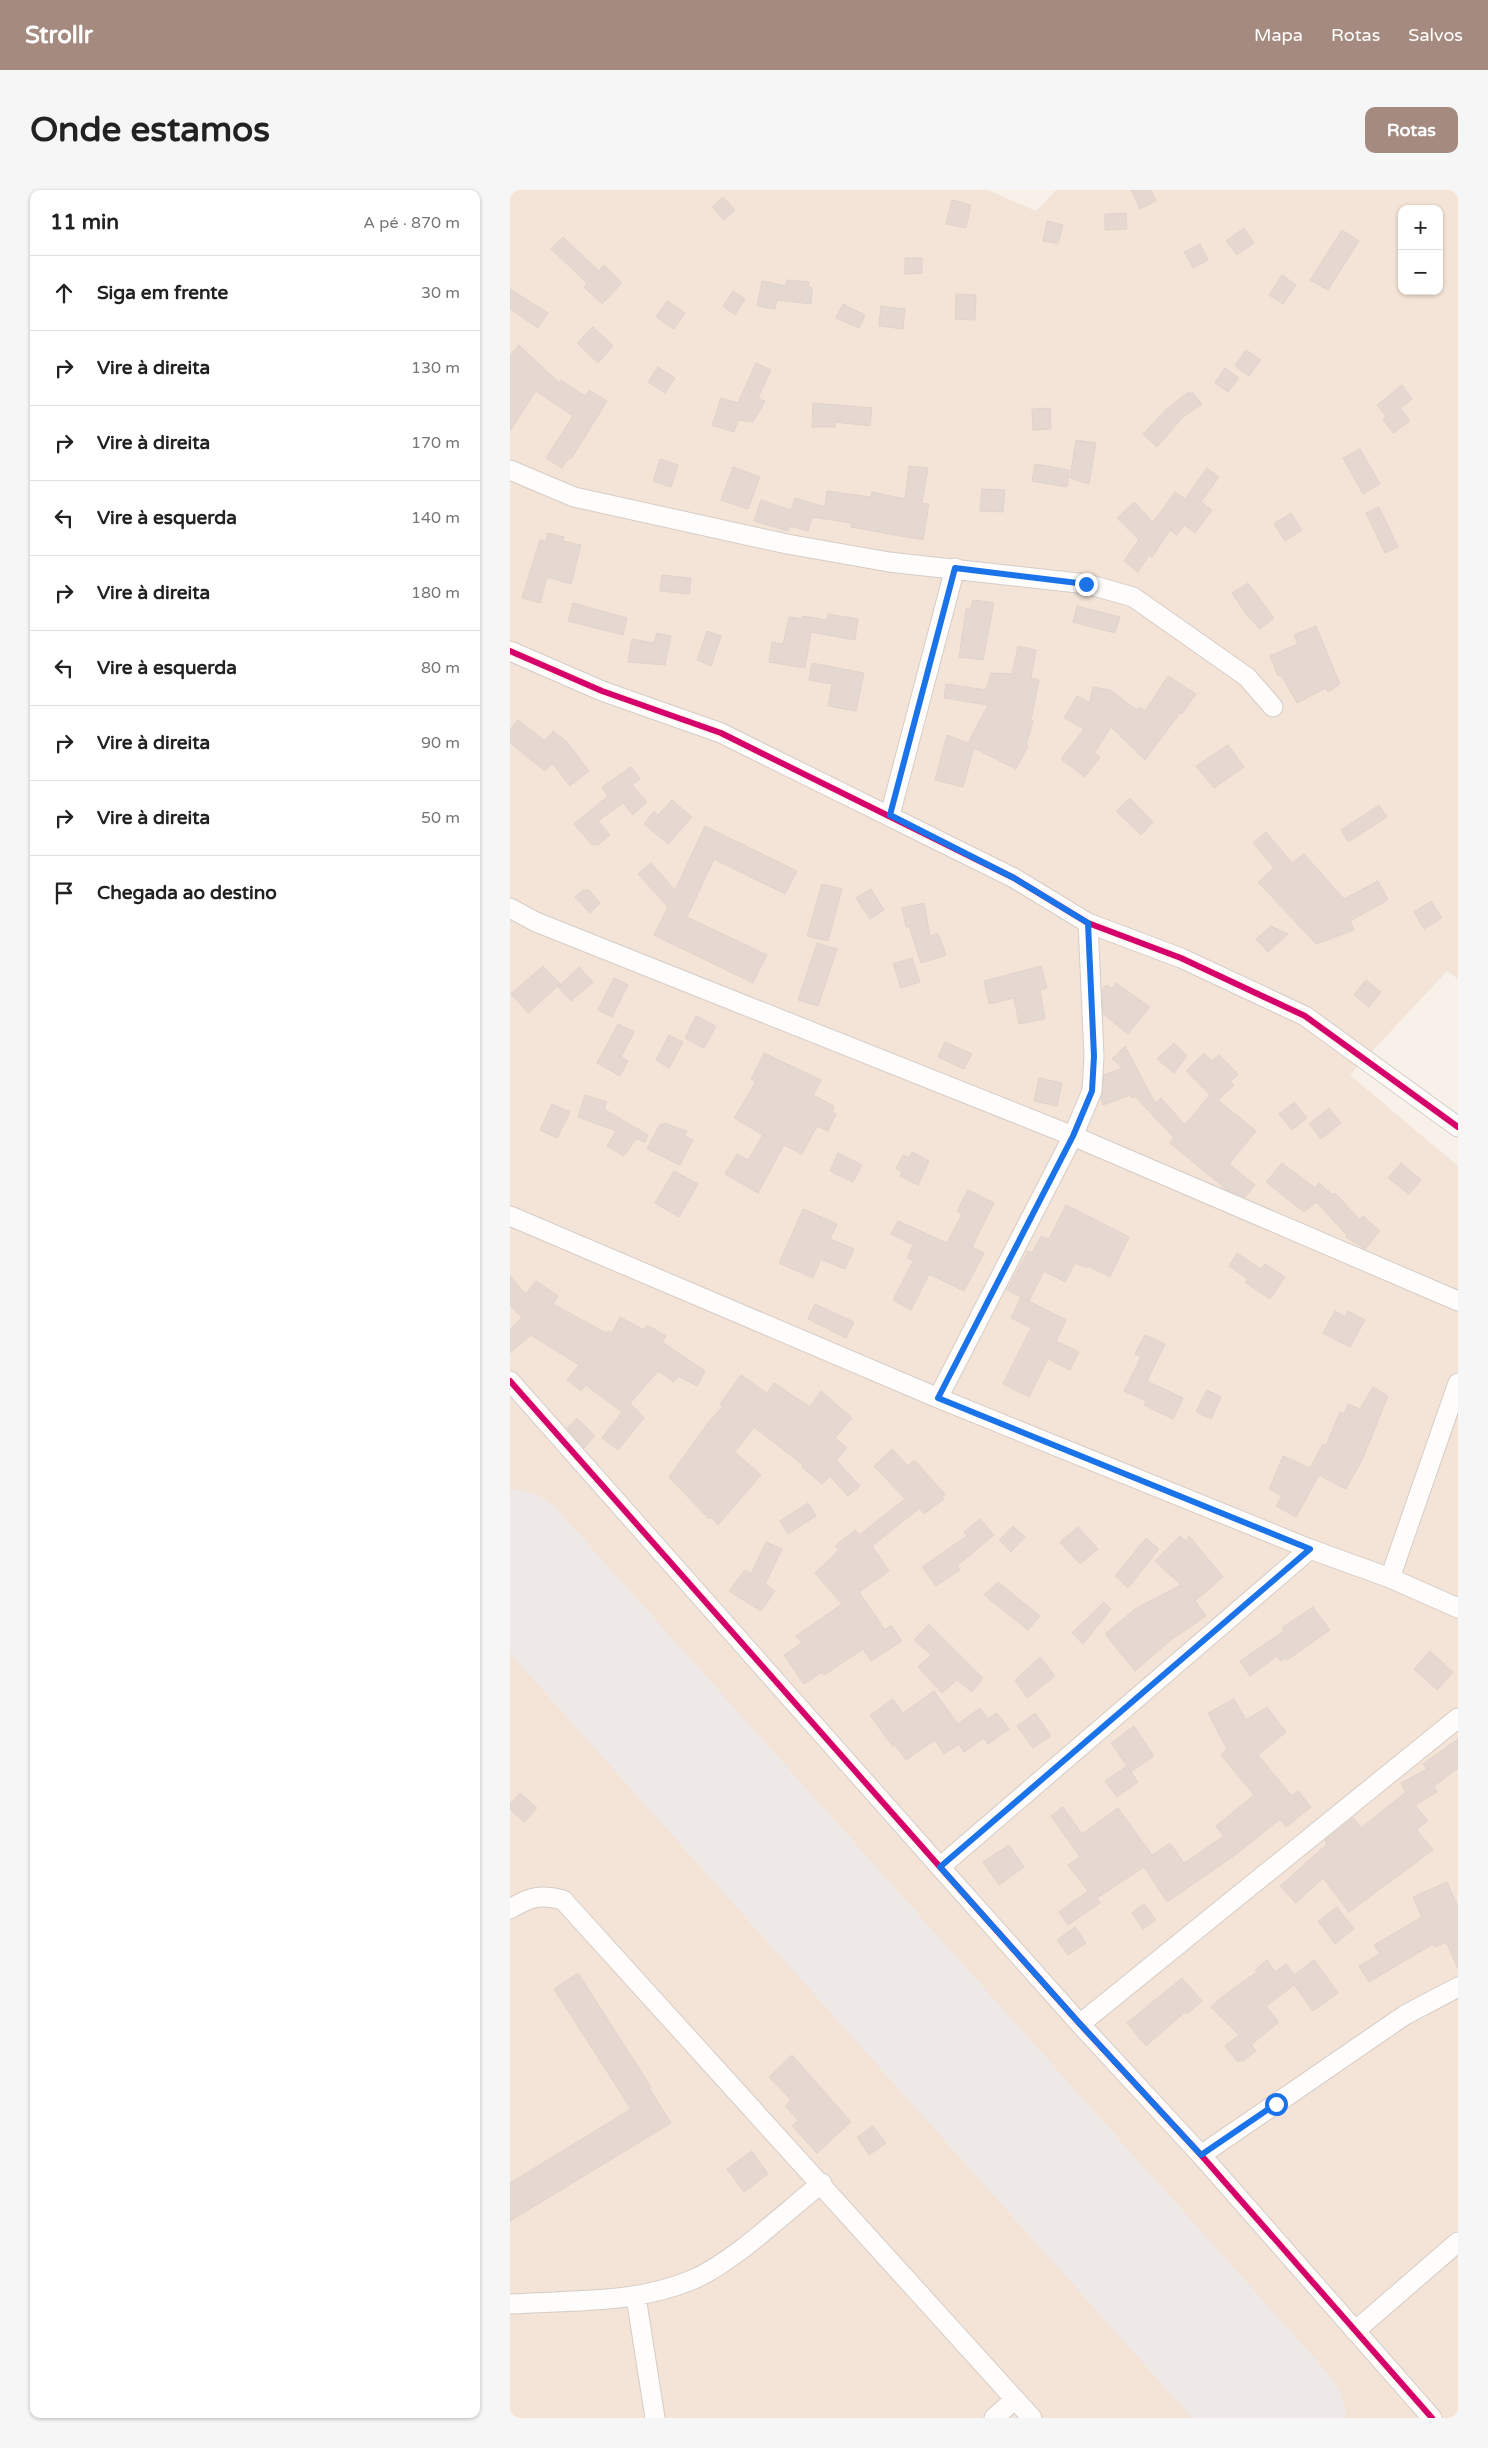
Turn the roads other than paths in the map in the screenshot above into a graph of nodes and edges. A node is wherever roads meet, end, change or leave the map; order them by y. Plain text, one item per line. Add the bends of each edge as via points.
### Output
1 (510, 470) edge
2 (955, 568) junction
3 (510, 651) edge
4 (1273, 707) dead end
5 (890, 815) junction
6 (510, 908) edge
7 (1088, 923) junction
8 (1458, 1127) edge
9 (1073, 1136) junction
10 (510, 1216) edge
11 (1458, 1301) edge
12 (510, 1382) edge
13 (1458, 1384) edge
14 (938, 1398) junction
15 (1310, 1549) junction
16 (1390, 1578) junction
17 (1458, 1608) edge
18 (1458, 1718) edge
19 (940, 1867) junction
20 (510, 1909) edge
21 (1458, 1987) edge
22 (1080, 2024) junction
23 (1201, 2155) junction
24 (822, 2183) junction
25 (1458, 2242) edge
26 (636, 2296) junction
27 (510, 2304) edge
28 (1355, 2331) junction
29 (1015, 2399) junction
30 (655, 2418) edge
31 (994, 2418) edge
32 (1032, 2418) edge
33 (1432, 2418) edge

1 - 2 street via 574,497 787,544 889,562
2 - 4 street via 1086,584 1133,597 1247,677
2 - 5 street
3 - 5 street via 602,692 721,733
5 - 7 street via 1014,878
6 - 9 street via 536,922
7 - 8 street via 1181,958 1305,1016
7 - 9 street via 1094,1056 1092,1091
9 - 11 street
9 - 14 street
10 - 14 street
12 - 19 street
13 - 16 street
14 - 15 street
15 - 16 street
15 - 19 street
16 - 17 street
18 - 22 street
19 - 22 street
20 - 24 street via 529,1898 548,1896 563,1900
21 - 23 street via 1405,2015
22 - 23 street
23 - 28 street
24 - 26 street via 726,2260 694,2279
24 - 29 street
25 - 28 street
26 - 27 street
26 - 30 street
28 - 33 street
29 - 31 street
29 - 32 street

